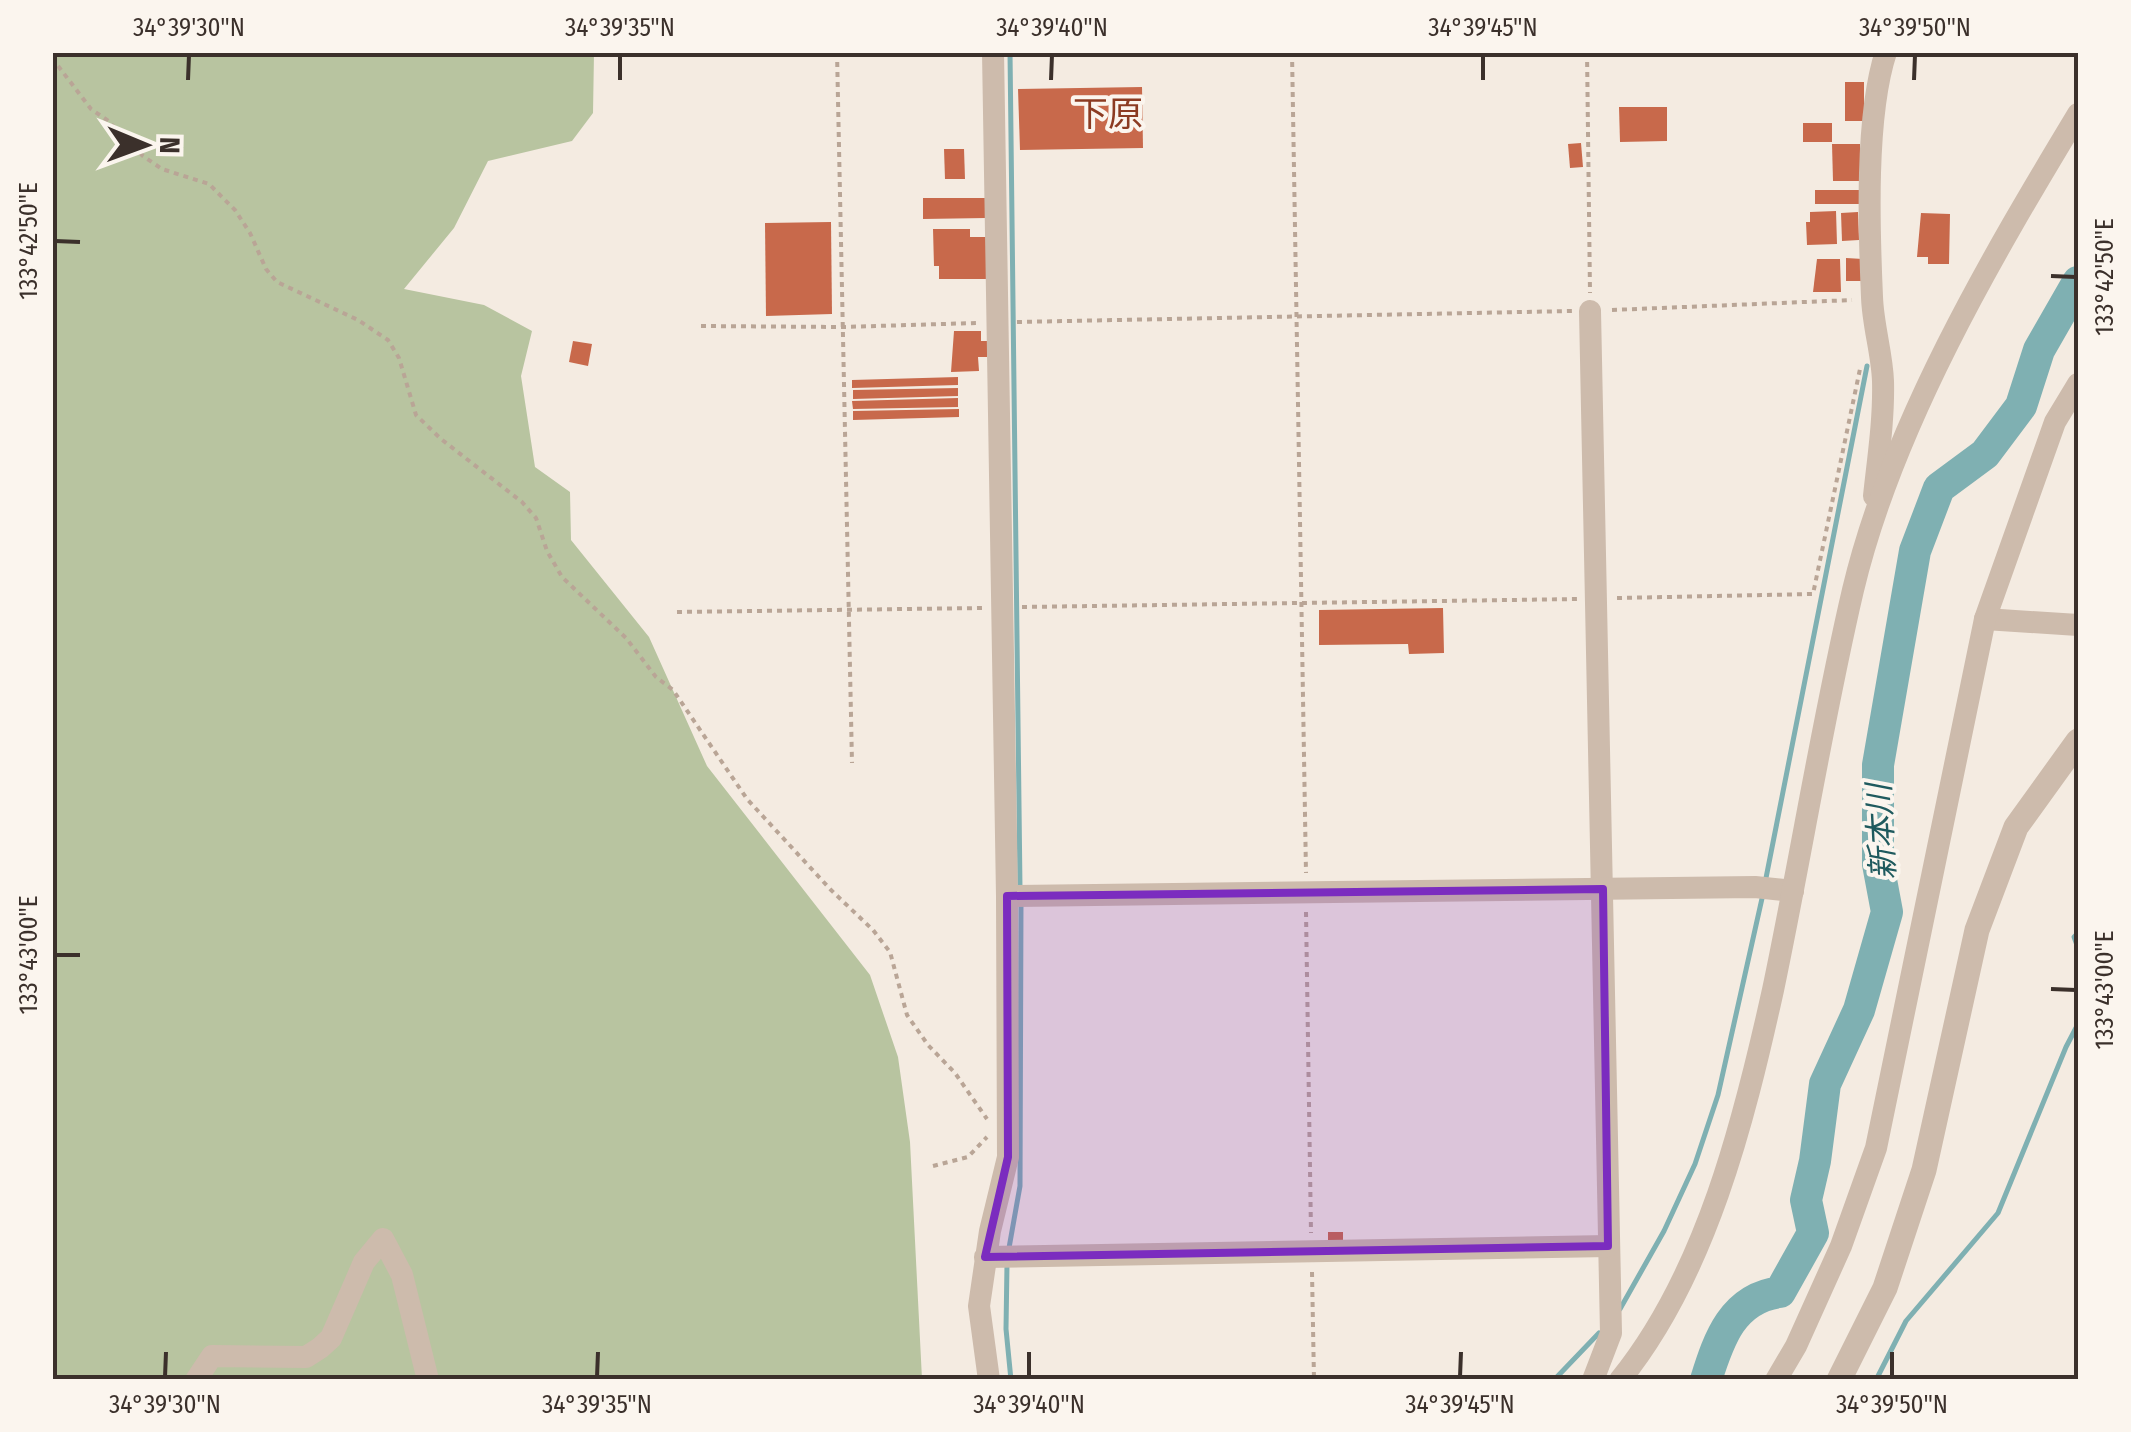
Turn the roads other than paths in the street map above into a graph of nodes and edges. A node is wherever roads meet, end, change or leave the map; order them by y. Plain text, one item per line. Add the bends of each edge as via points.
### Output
1 (992, 52) edge
2 (1886, 52) edge
3 (2078, 114) edge
4 (1590, 311) road end
5 (2078, 384) edge
6 (1878, 509) junction
7 (1984, 619) junction
8 (2078, 625) edge
9 (2078, 741) edge
10 (1603, 889) junction
11 (1793, 892) junction
12 (1007, 896) junction
13 (1608, 1246) junction
14 (985, 1257) junction
15 (196, 1380) edge
16 (428, 1380) edge
17 (989, 1380) edge
18 (1593, 1380) edge
19 (1620, 1380) edge
20 (1776, 1380) edge
21 (1839, 1380) edge

1 - 12 street
2 - 6 street via 1874,129 1872,299 1883,402
3 - 6 street via 1952,336
4 - 10 street
5 - 7 street via 2055,422
6 - 11 street via 1853,588
7 - 8 street
7 - 20 street via 1876,1148 1826,1282
9 - 21 street via 2016,826 1977,930 1924,1170 1885,1288
10 - 11 street
10 - 12 street
10 - 13 street
11 - 19 street via 1736,1145 1664,1315
12 - 14 street via 1008,1156
13 - 14 street
13 - 18 street via 1611,1333
14 - 17 street via 978,1306
15 - 16 street via 212,1356 306,1357 320,1348 331,1338 364,1262 384,1240 402,1275

